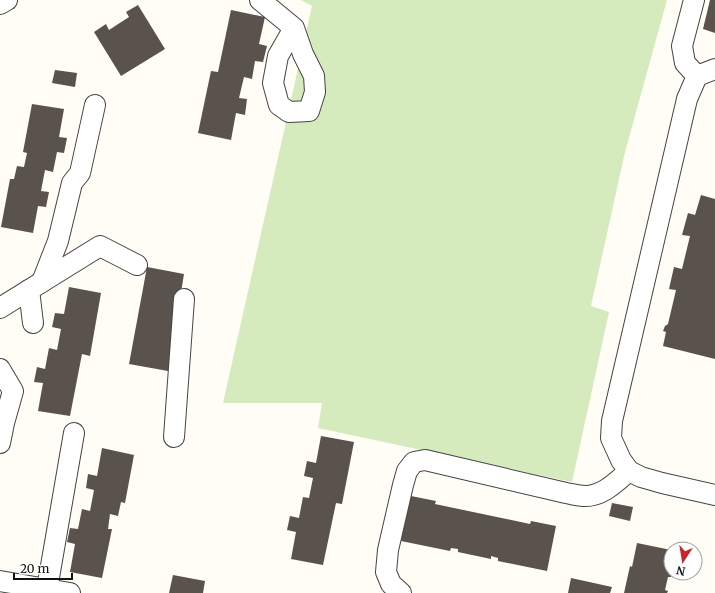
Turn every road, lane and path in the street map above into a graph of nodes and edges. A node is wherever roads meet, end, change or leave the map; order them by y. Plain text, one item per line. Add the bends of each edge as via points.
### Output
1 (7, 0) edge
2 (260, 0) edge
3 (0, 4) edge
4 (278, 6) edge
5 (697, 10) edge
6 (294, 28) dead end
7 (706, 73) edge
8 (95, 105) dead end
9 (137, 265) dead end
10 (35, 286) junction
11 (184, 299) dead end
12 (0, 308) edge
13 (33, 323) dead end
14 (0, 369) edge
15 (74, 433) dead end
16 (174, 437) dead end
17 (0, 443) edge
18 (629, 471) junction
19 (715, 495) edge
20 (0, 581) edge
21 (47, 588) junction
22 (70, 593) edge
23 (401, 593) edge

1 - 3 street
2 - 4 street
4 - 6 street
5 - 7 street via 682,46 685,63
7 - 18 street via 687,99 612,421 611,438
8 - 10 street via 80,173 72,183 58,241
9 - 10 street via 100,246
10 - 12 street
10 - 13 street
11 - 16 street
14 - 17 street via 13,392
15 - 21 street
18 - 19 street via 648,479
18 - 23 street via 606,490 584,496 425,460 414,462 407,471 403,484 388,550 386,572 391,584
20 - 21 street
21 - 22 street

